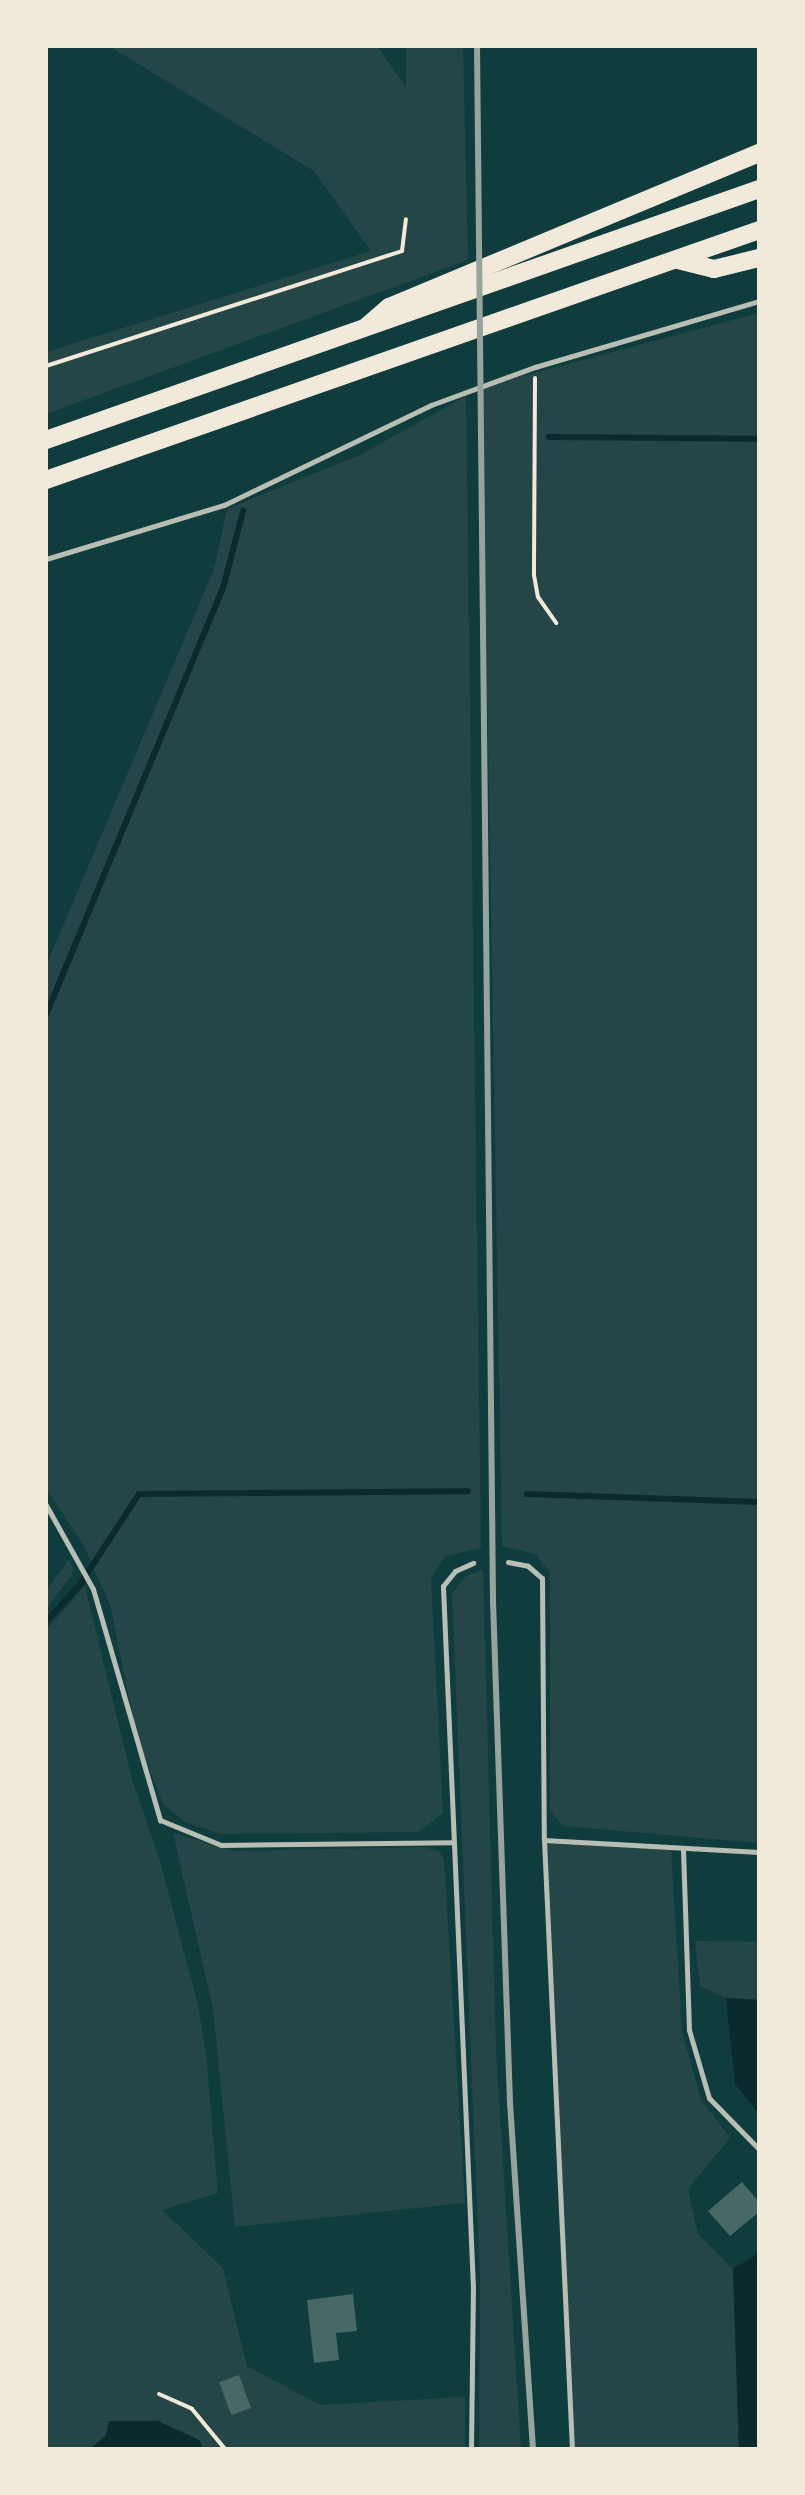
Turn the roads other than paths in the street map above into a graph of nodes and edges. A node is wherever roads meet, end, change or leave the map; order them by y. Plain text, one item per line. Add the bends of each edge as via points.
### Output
1 (759, 153) edge
2 (759, 189) edge
3 (759, 230) edge
4 (759, 258) edge
5 (678, 260) junction
6 (759, 301) edge
7 (358, 333) junction
8 (46, 440) edge
9 (46, 480) edge
10 (46, 559) edge
11 (46, 1505) edge
12 (508, 1562) dead end
13 (473, 1563) dead end
14 (544, 1840) junction
15 (453, 1842) junction
16 (683, 1849) junction
17 (759, 1852) edge
18 (759, 2149) edge
19 (471, 2449) edge
20 (572, 2449) edge

1 - 7 highway via 389,307
2 - 7 highway
3 - 5 highway
4 - 5 highway via 714,269
5 - 9 highway
6 - 10 lane via 535,367 431,405 224,505
7 - 8 highway
11 - 15 lane via 93,1589 160,1820 221,1845
12 - 14 lane via 528,1566 542,1578
13 - 15 lane via 455,1571 443,1586
14 - 16 lane
14 - 20 lane
15 - 19 lane via 473,2288
16 - 17 lane
16 - 18 lane via 689,2030 709,2098

